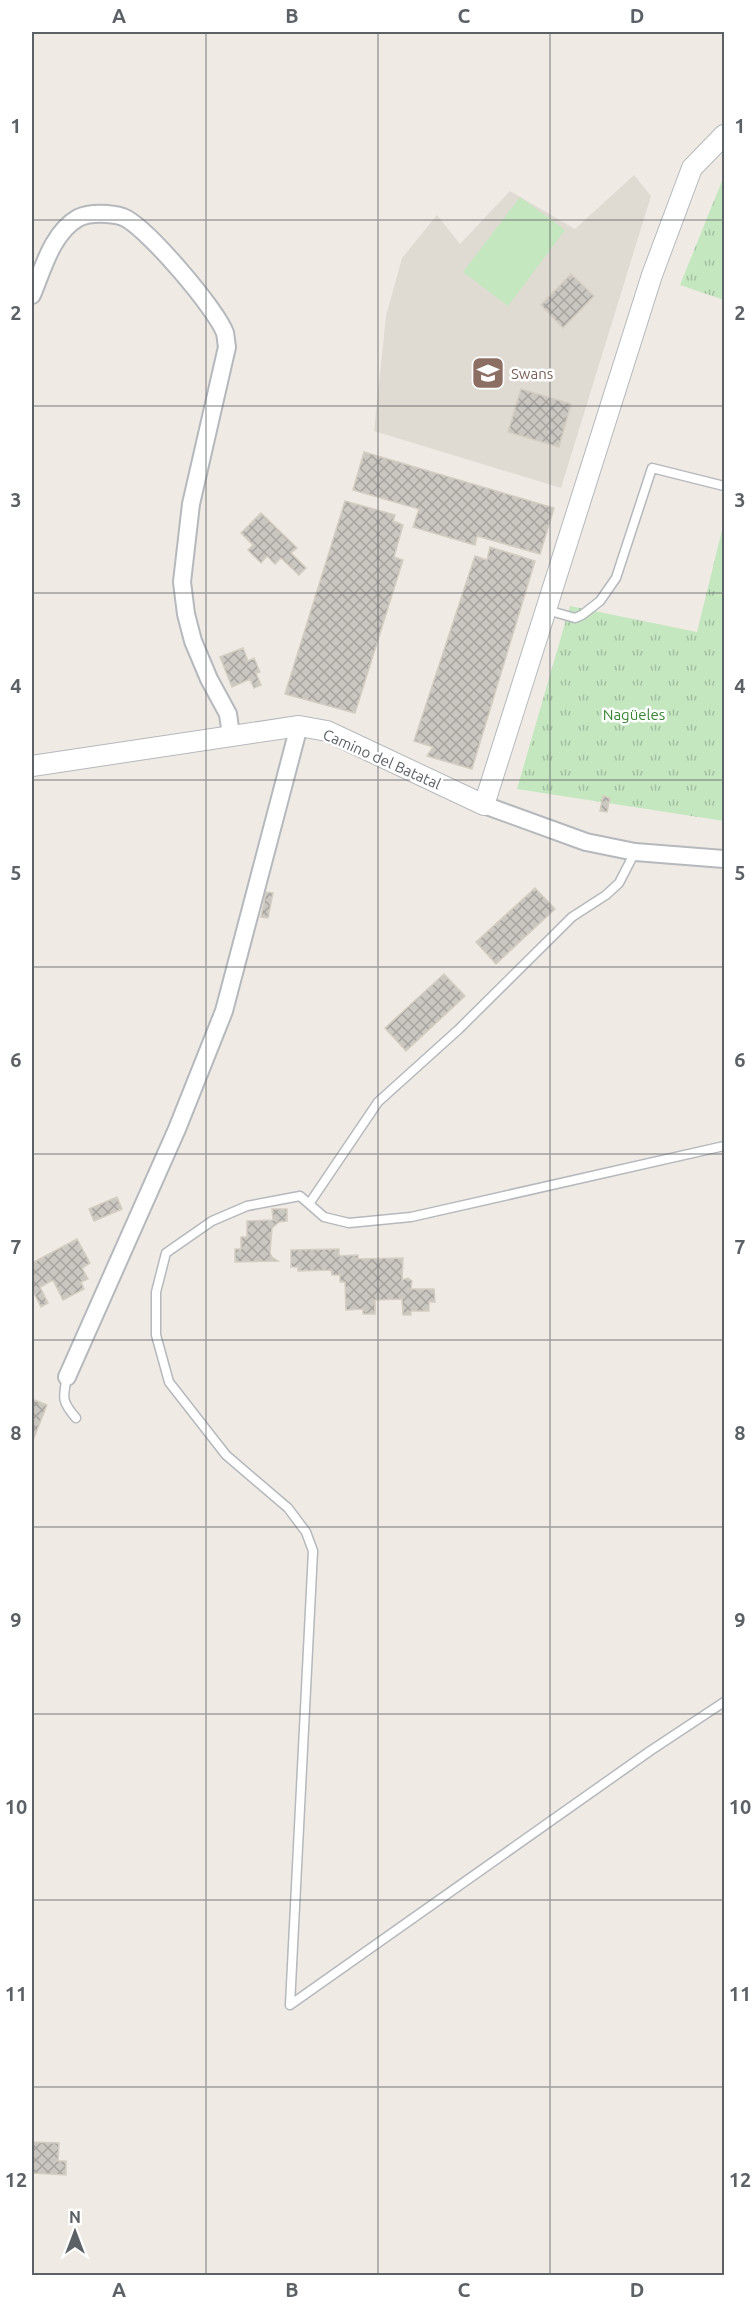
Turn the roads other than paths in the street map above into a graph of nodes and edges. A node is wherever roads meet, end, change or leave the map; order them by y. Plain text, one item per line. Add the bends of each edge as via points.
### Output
1 (724, 135) edge
2 (32, 295) edge
3 (724, 486) edge
4 (546, 610) junction
5 (299, 726) junction
6 (231, 735) junction
7 (32, 766) edge
8 (484, 805) junction
9 (635, 852) junction
10 (724, 859) edge
11 (724, 1146) edge
12 (309, 1204) junction
13 (67, 1377) joint
14 (75, 1418) dead end
15 (724, 1702) edge

1 - 4 street via 692,168 652,275
2 - 6 street via 65,227 81,217 123,217 162,249 225,332 227,346 191,504 182,582 194,641 228,714
3 - 4 lane via 652,468 616,578 600,601 574,618
4 - 8 street
5 - 6 street, Camino del Batatal
5 - 8 street, Camino del Batatal via 327,731
5 - 13 street via 224,1011 177,1129
6 - 7 street, Camino del Batatal
8 - 9 street, Camino del Batatal via 586,842
9 - 10 street, Camino del Batatal
9 - 12 lane via 619,883 572,917 459,1029 378,1102
11 - 12 lane via 411,1217 349,1223 324,1217
12 - 15 lane via 300,1196 247,1206 212,1221 166,1253 156,1292 156,1335 169,1382 226,1455 288,1508 306,1532 313,1551 290,2006
13 - 14 lane via 63,1397

